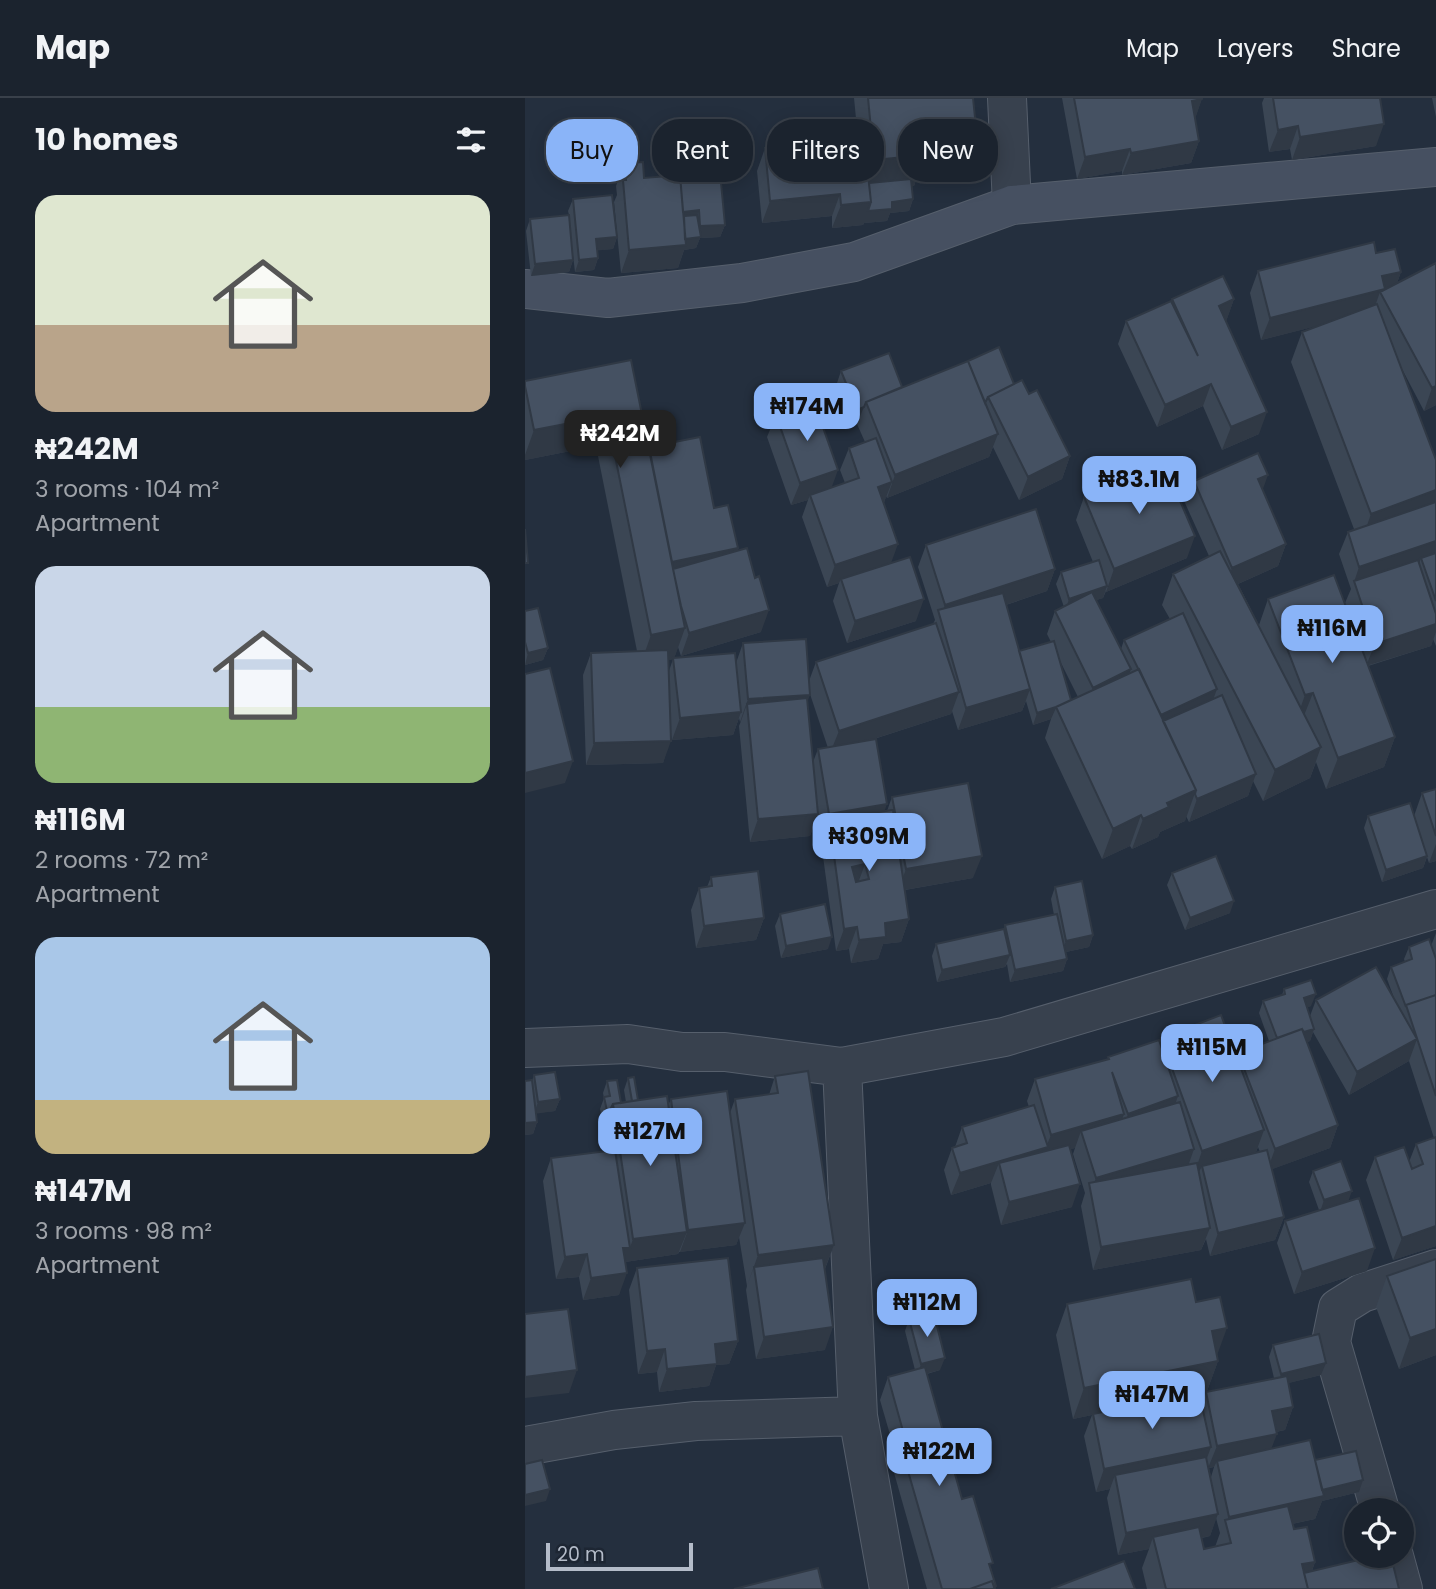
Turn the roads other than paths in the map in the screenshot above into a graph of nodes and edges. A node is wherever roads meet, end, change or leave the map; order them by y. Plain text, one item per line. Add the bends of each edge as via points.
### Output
1 (1007, 98) edge
2 (1436, 166) edge
3 (1012, 205) junction
4 (525, 289) edge
5 (1436, 909) edge
6 (525, 1048) edge
7 (842, 1068) junction
8 (1436, 1269) edge
9 (858, 1416) junction
10 (525, 1446) edge
11 (1376, 1498) edge
12 (1397, 1568) edge
13 (889, 1589) edge
14 (1403, 1589) edge

1 - 3 street
2 - 3 street
3 - 4 street via 854,262 742,283 608,298
5 - 7 street via 1004,1037
6 - 7 street via 628,1044
7 - 9 street
8 - 11 street via 1362,1293 1338,1308 1331,1342
9 - 10 street via 696,1421
9 - 13 street
12 - 14 street

